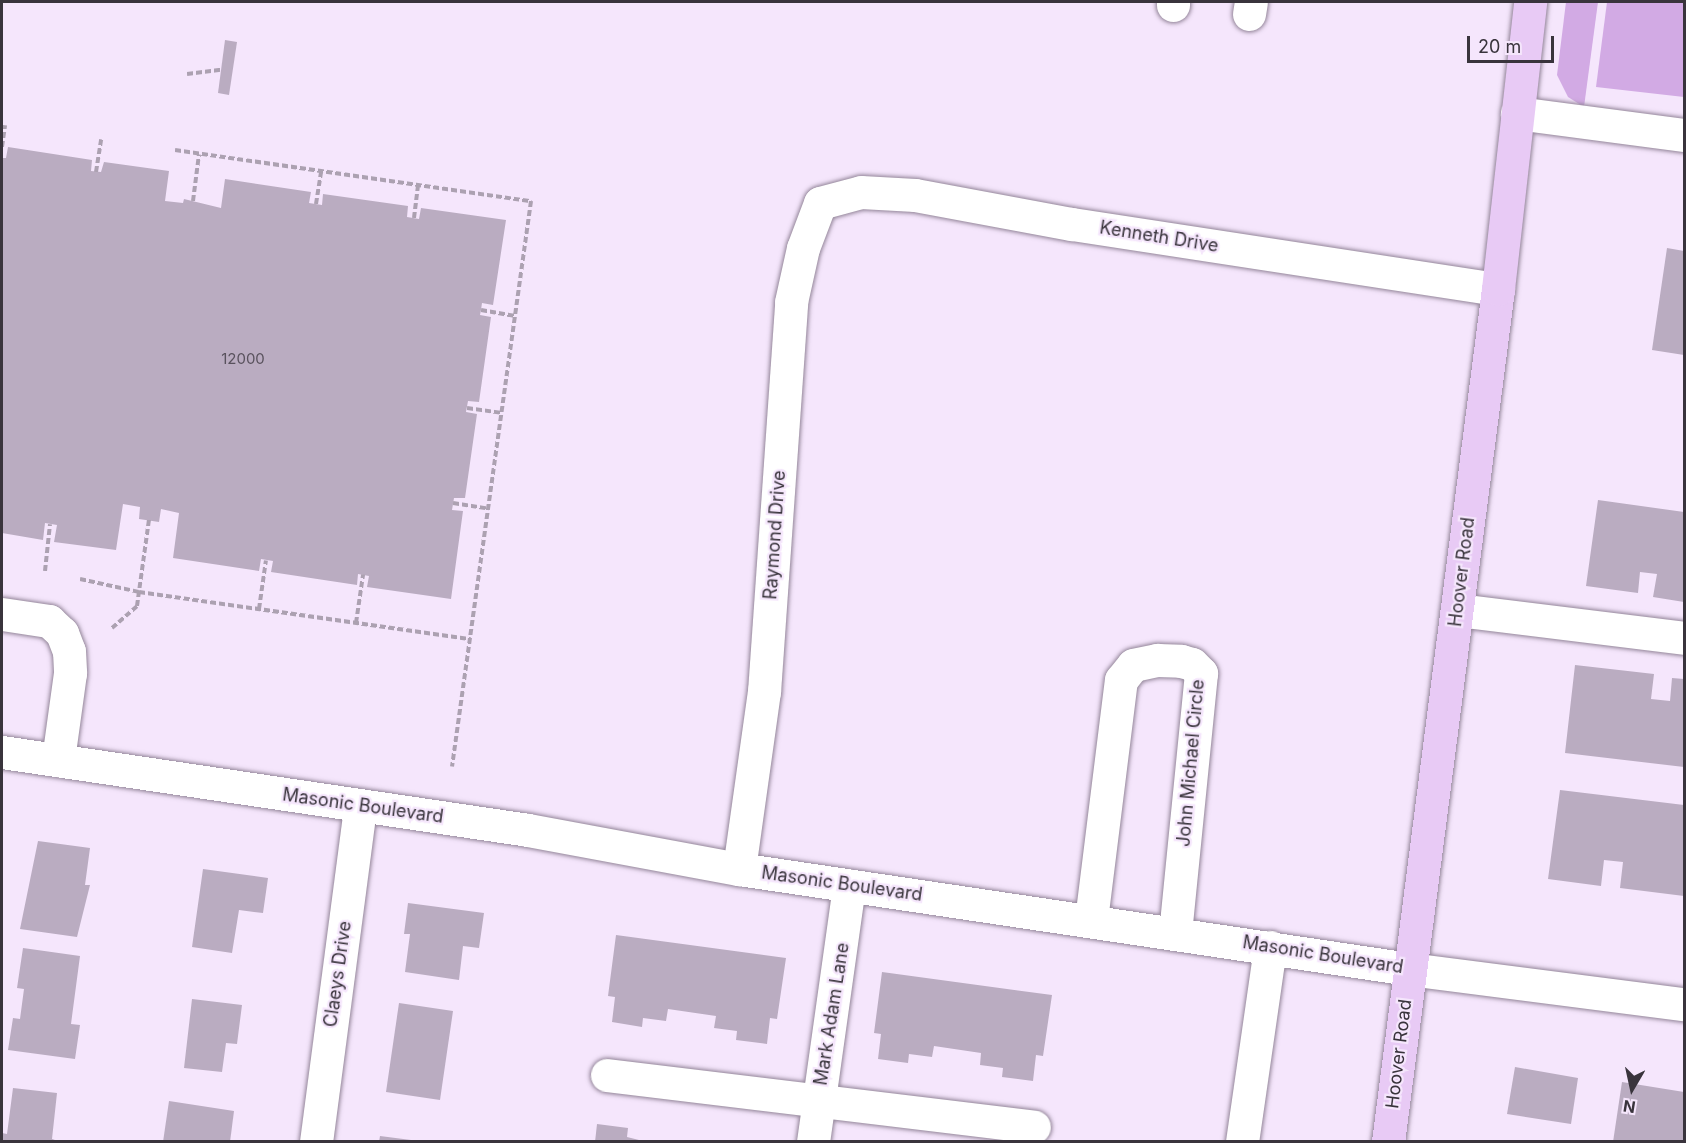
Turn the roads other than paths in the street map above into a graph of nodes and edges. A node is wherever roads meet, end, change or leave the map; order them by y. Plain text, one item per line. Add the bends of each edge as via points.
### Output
1 (1530, 2) edge
2 (1517, 113) junction
3 (1684, 135) edge
4 (820, 203) joint
5 (1498, 289) junction
6 (1457, 610) junction
7 (2, 614) edge
8 (1684, 638) edge
9 (2, 752) edge
10 (58, 760) junction
11 (360, 806) junction
12 (739, 869) junction
13 (849, 886) junction
14 (1091, 920) junction
15 (1175, 932) junction
16 (1270, 947) junction
17 (1409, 969) junction
18 (1684, 1004) edge
19 (607, 1076) dead end
20 (818, 1102) junction
21 (1034, 1127) dead end
22 (316, 1142) edge
23 (813, 1142) edge
24 (1242, 1142) edge
25 (1388, 1142) edge

1 - 2 main road, Hoover Road
2 - 3 street
2 - 5 main road, Hoover Road
4 - 5 street, Kenneth Drive via 861,192 915,195 1072,224
4 - 12 street, Raymond Drive via 803,248 791,302 764,692
5 - 6 main road, Hoover Road
6 - 8 street
6 - 17 main road, Hoover Road
7 - 10 street via 49,621 62,633 69,651 70,673
9 - 10 street, Masonic Boulevard
10 - 11 street, Masonic Boulevard
11 - 12 street, Masonic Boulevard via 528,830
11 - 22 street, Claeys Drive
12 - 13 street, Masonic Boulevard
13 - 14 street, Masonic Boulevard
13 - 20 street, Mark Adam Lane
14 - 15 street, Masonic Boulevard
14 - 15 street, John Michael Circle via 1121,680 1133,665 1156,660 1181,661 1192,664 1201,673
15 - 16 street, Masonic Boulevard
16 - 17 street, Masonic Boulevard
16 - 24 street
17 - 18 street, Masonic Boulevard
17 - 25 main road, Hoover Road
19 - 20 street
20 - 21 street
20 - 23 street, Mark Adam Lane

